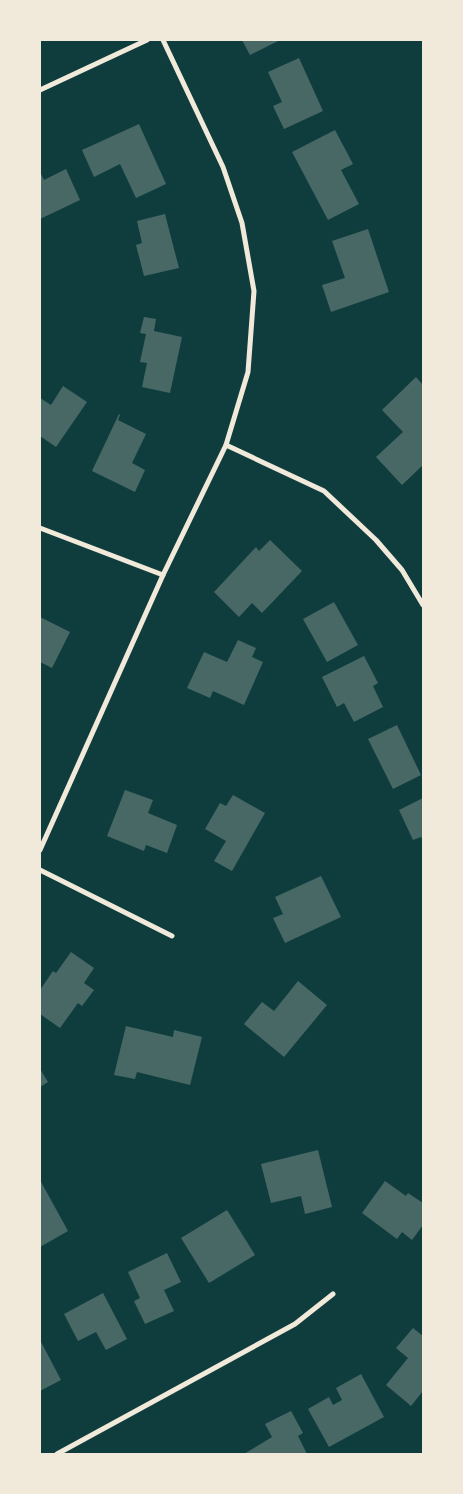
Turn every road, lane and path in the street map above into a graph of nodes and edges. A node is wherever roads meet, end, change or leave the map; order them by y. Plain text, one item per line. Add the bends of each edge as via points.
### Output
1 (147, 40) edge
2 (163, 40) edge
3 (40, 90) edge
4 (226, 445) junction
5 (40, 528) edge
6 (163, 575) junction
7 (423, 605) edge
8 (40, 850) edge
9 (40, 870) edge
10 (172, 936) dead end
11 (333, 1294) dead end
12 (57, 1454) edge

1 - 3 street
2 - 4 street via 223,167 242,223 254,291 248,372
4 - 6 street
4 - 7 street via 324,491 376,540 402,570
5 - 6 street
6 - 8 street
9 - 10 street
11 - 12 street via 295,1324

